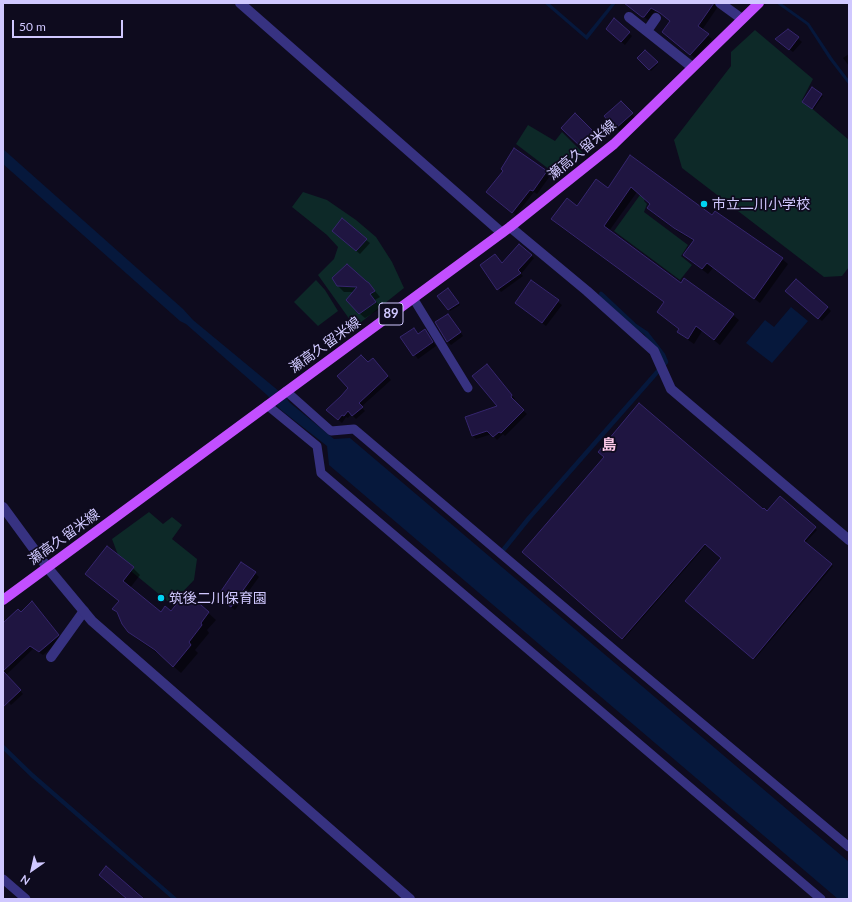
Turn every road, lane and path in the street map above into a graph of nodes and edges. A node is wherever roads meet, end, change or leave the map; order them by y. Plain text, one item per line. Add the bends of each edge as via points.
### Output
1 (240, 3) edge
2 (720, 3) edge
3 (759, 3) edge
4 (629, 17) dead end
5 (656, 18) dead end
6 (742, 20) junction
7 (647, 32) junction
8 (692, 68) junction
9 (506, 230) junction
10 (413, 298) junction
11 (468, 388) dead end
12 (286, 391) junction
13 (267, 405) junction
14 (3, 507) edge
15 (849, 540) edge
16 (47, 567) junction
17 (3, 600) edge
18 (84, 611) junction
19 (52, 657) dead end
20 (849, 847) edge
21 (3, 879) edge
22 (26, 899) edge
23 (410, 899) edge
24 (821, 899) edge

1 - 9 street
2 - 6 street
3 - 6 main road, 瀬高久留米線 / 89
4 - 7 street
5 - 7 street
6 - 8 main road, 瀬高久留米線 / 89
7 - 8 street
8 - 9 main road, 瀬高久留米線 / 89 via 614,144
9 - 10 main road, 瀬高久留米線 / 89
9 - 15 street via 587,291 654,351 671,389
10 - 11 lane
10 - 12 main road, 瀬高久留米線 / 89
12 - 13 main road, 瀬高久留米線 / 89
12 - 20 lane via 331,431 354,429
13 - 16 main road, 瀬高久留米線 / 89
13 - 24 lane via 317,446 321,473
14 - 16 street
16 - 17 main road, 瀬高久留米線 / 89
16 - 18 street
18 - 19 street
18 - 23 street via 92,621
21 - 22 lane

